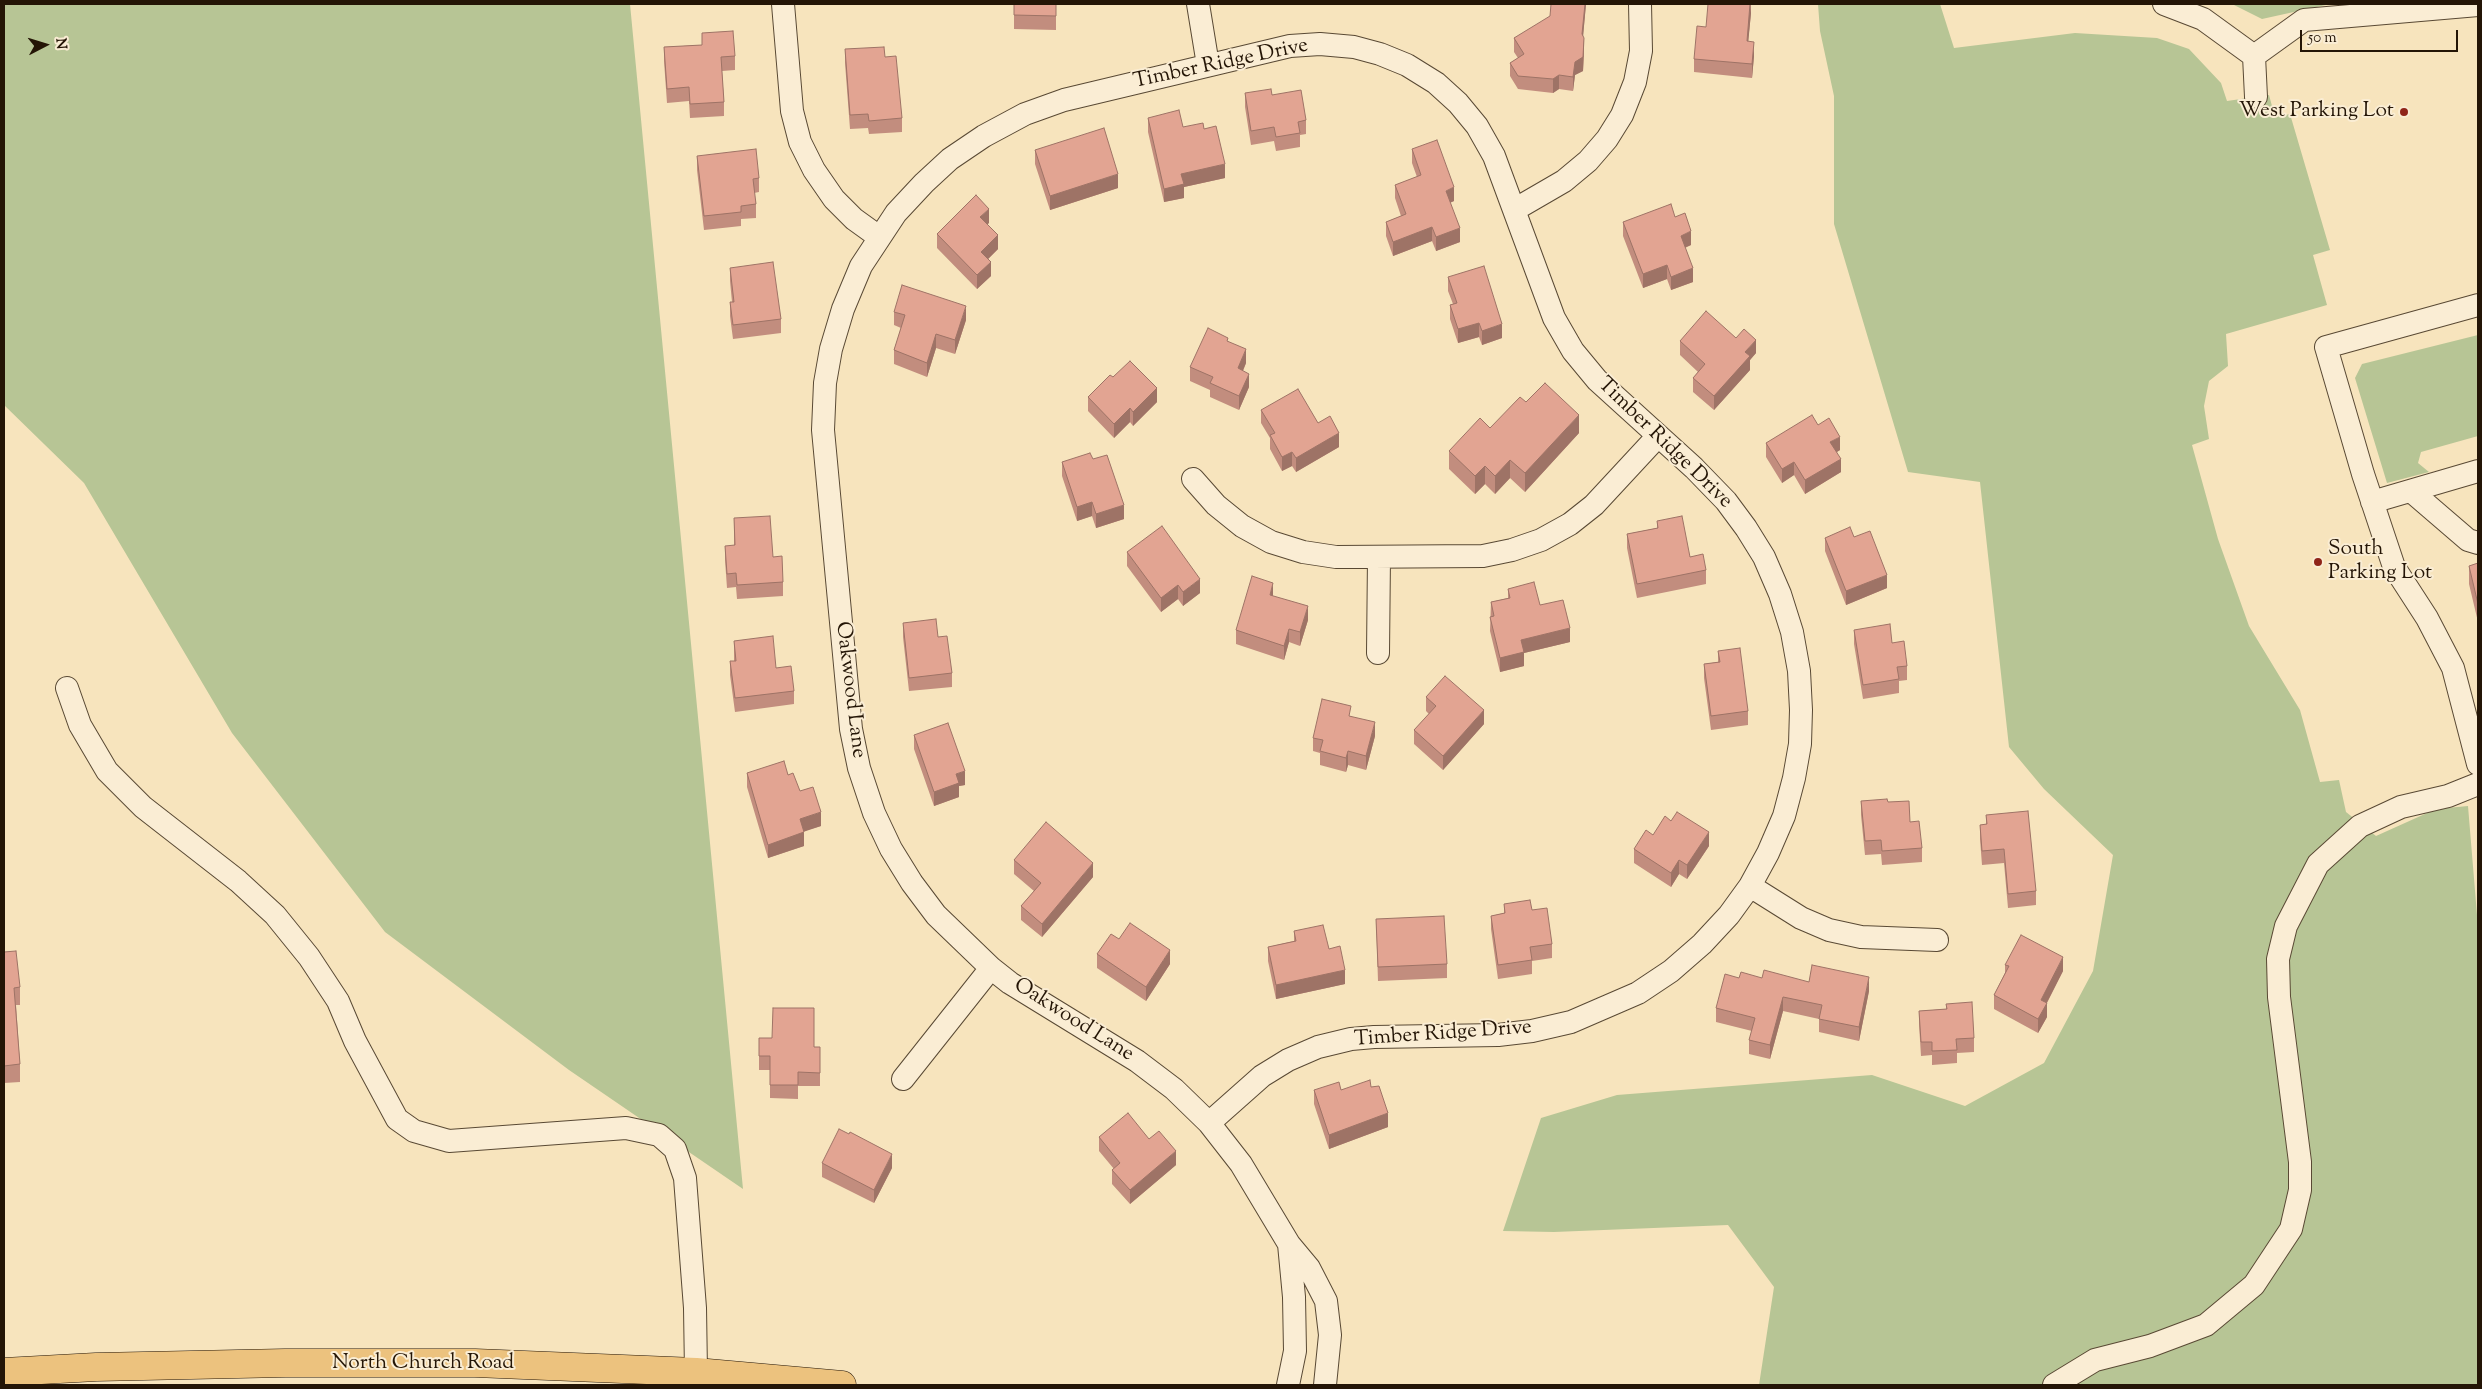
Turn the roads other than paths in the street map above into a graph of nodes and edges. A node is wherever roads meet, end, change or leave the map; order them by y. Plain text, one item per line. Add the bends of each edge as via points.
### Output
1 (783, 4) edge
2 (1198, 4) edge
3 (1640, 4) edge
4 (2164, 4) edge
5 (2478, 5) edge
6 (2254, 56) junction
7 (1208, 65) junction
8 (2256, 97) dead end
9 (1514, 210) junction
10 (879, 236) junction
11 (2478, 305) edge
12 (1658, 436) junction
13 (2478, 471) edge
14 (1193, 479) dead end
15 (2411, 491) junction
16 (2372, 502) junction
17 (2478, 543) edge
18 (1378, 557) junction
19 (1378, 653) dead end
20 (66, 688) dead end
21 (2478, 764) edge
22 (2478, 784) edge
23 (1750, 886) junction
24 (1937, 940) dead end
25 (991, 968) junction
26 (903, 1079) dead end
27 (1209, 1123) junction
28 (1289, 1244) junction
29 (4, 1372) edge
30 (696, 1372) junction
31 (842, 1385) edge
32 (1288, 1385) edge
33 (1325, 1385) edge
34 (2054, 1385) edge

1 - 10 street via 792,111 800,142 834,199 854,219
2 - 7 street
3 - 9 street via 1641,51 1635,82 1622,115 1588,161 1564,181
4 - 6 street via 2203,19
5 - 6 street via 2304,20
6 - 8 street
7 - 9 street, Timber Ridge Drive via 1290,46 1320,44 1354,47 1407,65 1436,83 1477,126 1494,156
7 - 10 street, Timber Ridge Drive via 1064,100 1025,114 950,159 924,182
9 - 12 street, Timber Ridge Drive via 1548,303 1573,351 1597,380
10 - 25 street, Oakwood Lane via 861,266 843,310 825,383 823,430 851,730 874,813 891,849 936,915
11 - 16 street via 2326,347
12 - 18 street via 1594,505 1570,524 1541,540 1483,556
12 - 23 street, Timber Ridge Drive via 1721,496 1746,528 1764,557 1792,632 1802,710 1794,778 1784,816
13 - 15 street
14 - 18 street via 1216,505 1242,526 1271,542 1303,552 1336,557
15 - 16 street
15 - 17 street via 2468,540
16 - 21 street via 2394,568 2428,618 2453,668
18 - 19 street
20 - 30 street via 80,725 107,771 142,808 251,892 275,915 309,957 338,1001 355,1041 398,1119 414,1132 449,1141 626,1128 659,1135 675,1149 685,1178 695,1308
22 - 34 street via 2448,796 2401,807 2360,826 2318,864 2286,926 2278,959 2279,997 2296,1124 2300,1190 2291,1229 2254,1285 2206,1326 2150,1346 2096,1360
23 - 24 street via 1801,918 1829,930 1861,937
23 - 27 street, Timber Ridge Drive via 1729,915 1672,970 1603,1009 1570,1022 1532,1031 1498,1035 1374,1037 1318,1047 1262,1076
25 - 26 street
25 - 27 street, Oakwood Lane via 1137,1062 1174,1090
27 - 28 street, Oakwood Lane via 1241,1164
28 - 32 street, Oakwood Lane via 1295,1351
28 - 33 street, Oakwood Lane via 1309,1268 1326,1301 1330,1335
29 - 30 main road, North Church Road via 265,1364 474,1363
30 - 31 main road, North Church Road

